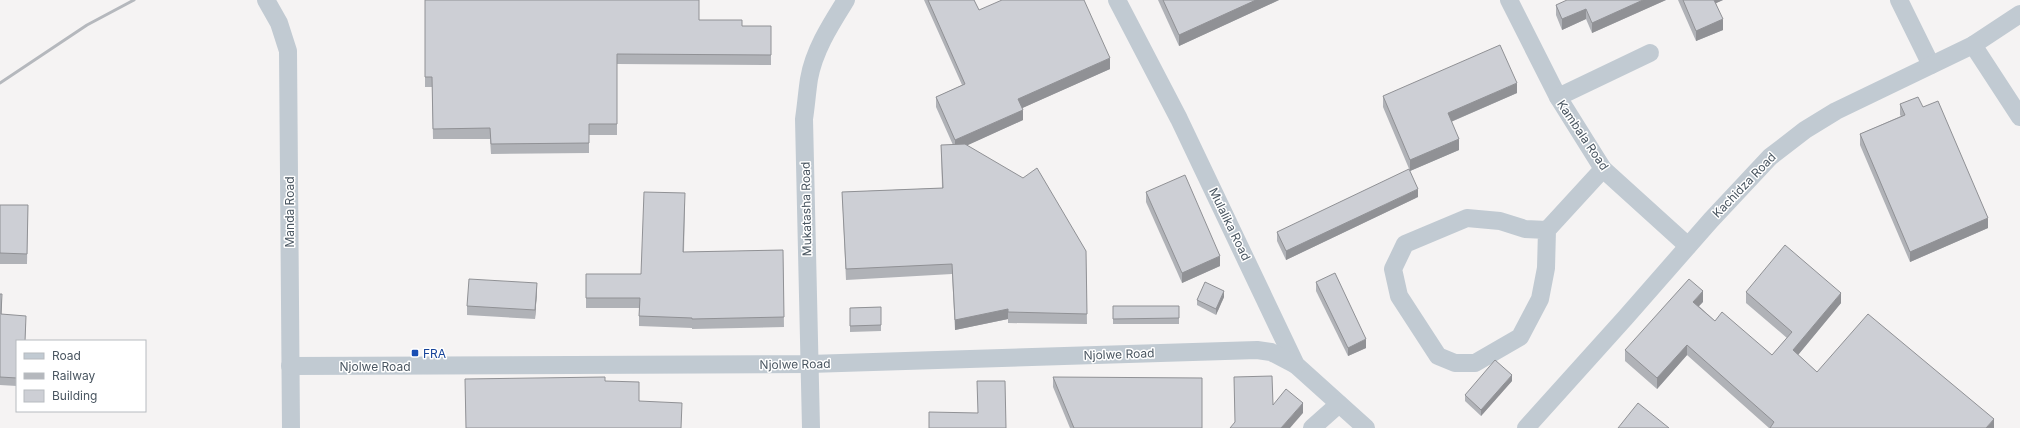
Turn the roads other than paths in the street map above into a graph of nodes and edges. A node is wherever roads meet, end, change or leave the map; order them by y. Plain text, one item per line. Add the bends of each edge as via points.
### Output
1 (266, 0) edge
2 (846, 0) edge
3 (1117, 0) edge
4 (1510, 0) edge
5 (1899, 0) edge
6 (2020, 14) edge
7 (1973, 45) junction
8 (1650, 53) dead end
9 (1931, 65) junction
10 (1558, 97) junction
11 (2020, 117) edge
12 (1603, 169) junction
13 (1547, 230) junction
14 (1688, 246) junction
15 (809, 364) junction
16 (1296, 365) junction
17 (290, 366) junction
18 (1339, 404) junction
19 (291, 428) edge
20 (811, 428) edge
21 (1312, 428) edge
22 (1366, 428) edge
23 (1526, 428) edge

1 - 17 street, Manda Road via 279,23 288,51
2 - 15 street, Mukatasha Road via 826,31 818,52 809,78 804,119
3 - 16 street, Mulalika Road via 1179,119
4 - 10 street, Kambala Road
5 - 9 street
6 - 7 street, Kachidza Road
7 - 9 street, Kachidza Road
7 - 11 street
8 - 10 street
9 - 14 street, Kachidza Road via 1882,87 1805,130 1770,157
10 - 12 street, Kambala Road
12 - 13 street
12 - 14 street, Kambala Road
13 - 13 street via 1546,268 1540,299 1520,337 1475,363 1455,363 1438,356 1399,296 1393,269 1405,244 1467,218 1500,220 1525,229
14 - 23 street, Kachidza Road
15 - 16 street, Njolwe Road via 1257,350 1271,352
15 - 17 street, Njolwe Road
15 - 20 street, Mukatasha Road
16 - 18 street, Mulalika Road
17 - 19 street, Manda Road
18 - 21 street
18 - 22 street, Mulalika Road

